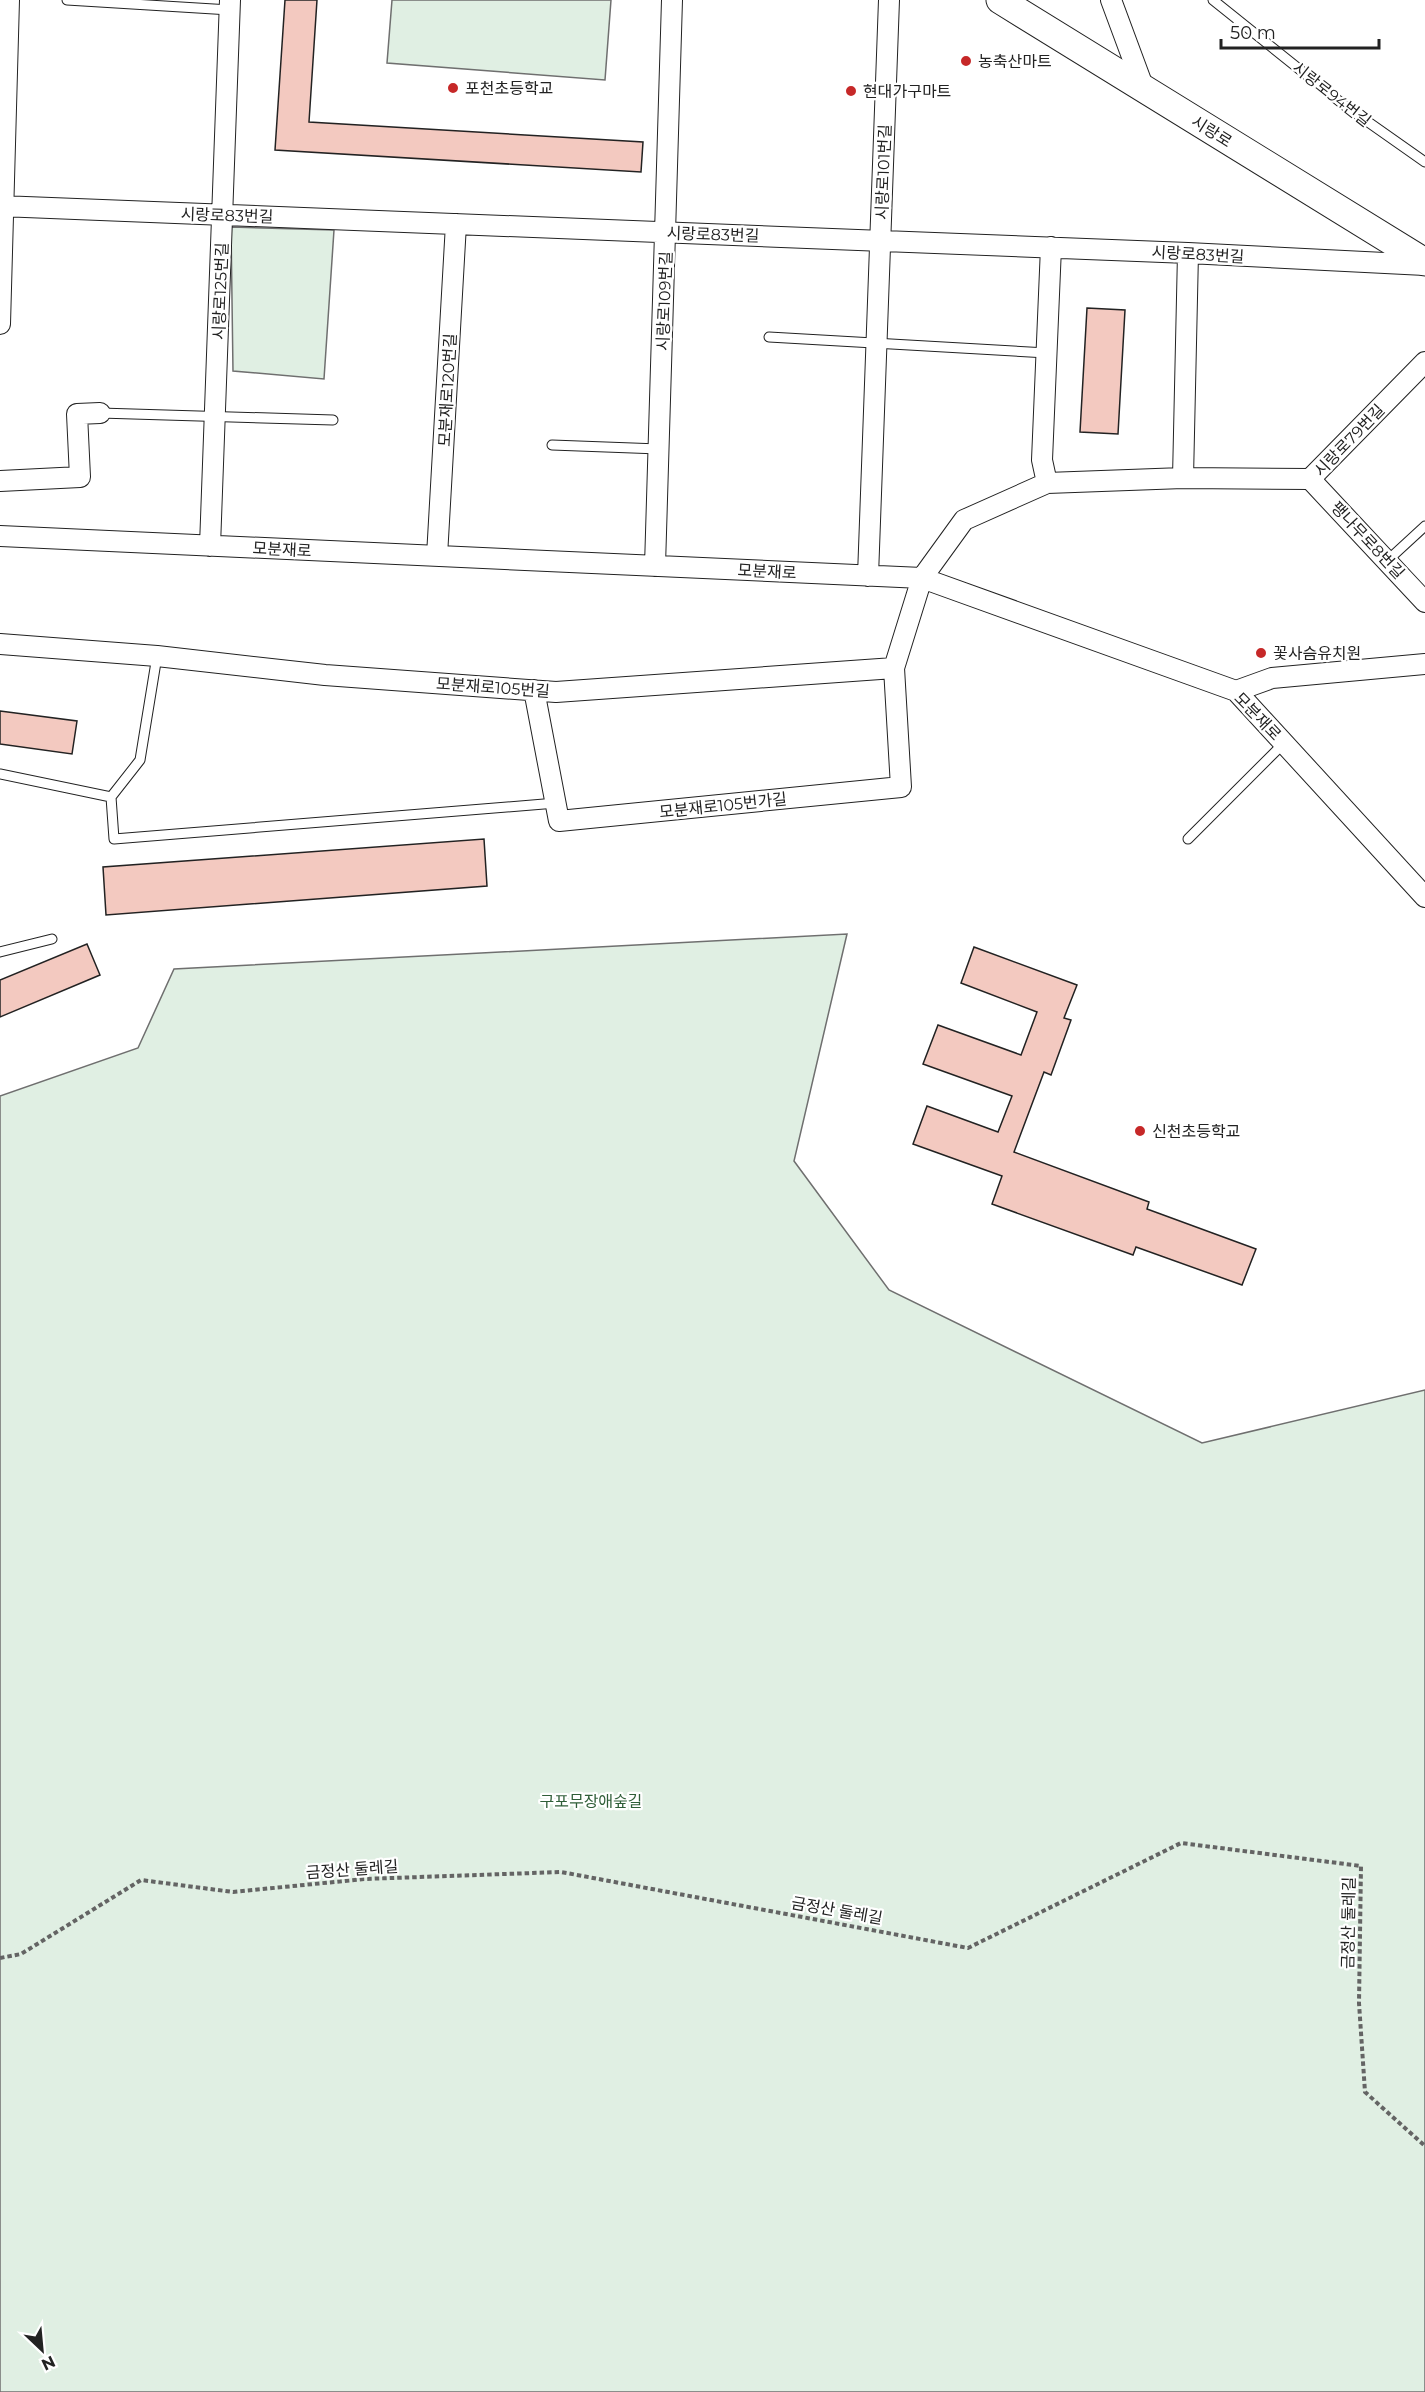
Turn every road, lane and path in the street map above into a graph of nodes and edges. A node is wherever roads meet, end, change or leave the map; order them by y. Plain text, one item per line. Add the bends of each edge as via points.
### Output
1 (9, 0) edge
2 (66, 0) edge
3 (672, 0) edge
4 (889, 0) edge
5 (1000, 0) edge
6 (1111, 0) edge
7 (1213, 0) edge
8 (230, 5) edge
9 (1144, 89) junction
10 (1425, 162) edge
11 (2, 206) edge
12 (222, 215) junction
13 (456, 224) junction
14 (666, 232) junction
15 (880, 240) junction
16 (1050, 247) junction
17 (1188, 253) junction
18 (1425, 264) edge
19 (0, 324) edge
20 (769, 337) dead end
21 (876, 343) junction
22 (1047, 353) junction
23 (1425, 362) edge
24 (100, 413) joint
25 (215, 417) junction
26 (333, 420) dead end
27 (552, 445) dead end
28 (659, 449) junction
29 (1183, 478) junction
30 (1311, 479) junction
31 (0, 481) edge
32 (1047, 483) junction
33 (1425, 526) edge
34 (0, 536) edge
35 (210, 546) junction
36 (437, 556) junction
37 (1387, 561) junction
38 (655, 566) junction
39 (868, 576) junction
40 (922, 578) junction
41 (1425, 602) edge
42 (0, 644) edge
43 (157, 656) junction
44 (1425, 664) edge
45 (894, 668) junction
46 (534, 690) junction
47 (1236, 691) junction
48 (1284, 743) junction
49 (0, 774) edge
50 (111, 797) junction
51 (556, 803) junction
52 (1188, 839) dead end
53 (1425, 897) edge
54 (52, 939) dead end
55 (0, 951) edge
56 (0, 1958) edge
57 (1425, 2146) edge

1 - 11 street
2 - 8 lane
3 - 14 street, 시랑로109번길
4 - 15 street, 시랑로101번길
5 - 9 main road, 시랑로
6 - 9 street
7 - 10 lane, 시랑로94번길 via 1344,105
8 - 12 street, 시랑로125번길
9 - 18 main road, 시랑로
11 - 12 street, 시랑로83번길
11 - 19 street
12 - 13 street, 시랑로83번길
12 - 25 street, 시랑로125번길
13 - 14 street, 시랑로83번길
13 - 36 street, 모분재로120번길
14 - 15 street, 시랑로83번길
14 - 28 street, 시랑로109번길
15 - 16 street, 시랑로83번길
15 - 21 street, 시랑로101번길
16 - 17 street, 시랑로83번길
16 - 22 street
17 - 18 street, 시랑로83번길
17 - 29 street
20 - 21 lane
21 - 22 lane
21 - 39 street, 시랑로101번길
22 - 32 street via 1042,460
23 - 30 street, 시랑로79번길
24 - 25 lane
24 - 31 street via 77,414 80,477
25 - 26 lane
25 - 35 street, 시랑로125번길
27 - 28 lane
28 - 38 street, 시랑로109번길
29 - 30 street, 시랑로79번길
29 - 32 street, 시랑로79번길
30 - 37 street, 팽나무로8번길
32 - 40 street, 시랑로79번길 via 964,520
33 - 37 lane
34 - 35 street, 모분재로
35 - 36 street, 모분재로
36 - 38 street, 모분재로
37 - 41 street, 팽나무로8번길
38 - 39 street, 모분재로
39 - 40 street, 모분재로
40 - 45 street
40 - 47 street, 모분재로
42 - 43 street, 모분재로105번길
43 - 46 street, 모분재로105번길 via 325,675
43 - 50 lane via 140,760
44 - 47 street via 1272,678
45 - 46 street, 모분재로105번길 via 556,692
45 - 51 street, 모분재로105번가길 via 901,787 559,821
46 - 51 street
47 - 48 street, 모분재로
48 - 52 lane
48 - 53 street, 모분재로
49 - 50 lane
50 - 51 lane via 114,839
54 - 55 lane
56 - 57 path, 금정산 둘레길 via 21,1954 141,1880 233,1892 364,1879 561,1872 968,1948 1181,1843 1361,1866 1359,2003 1365,2092

